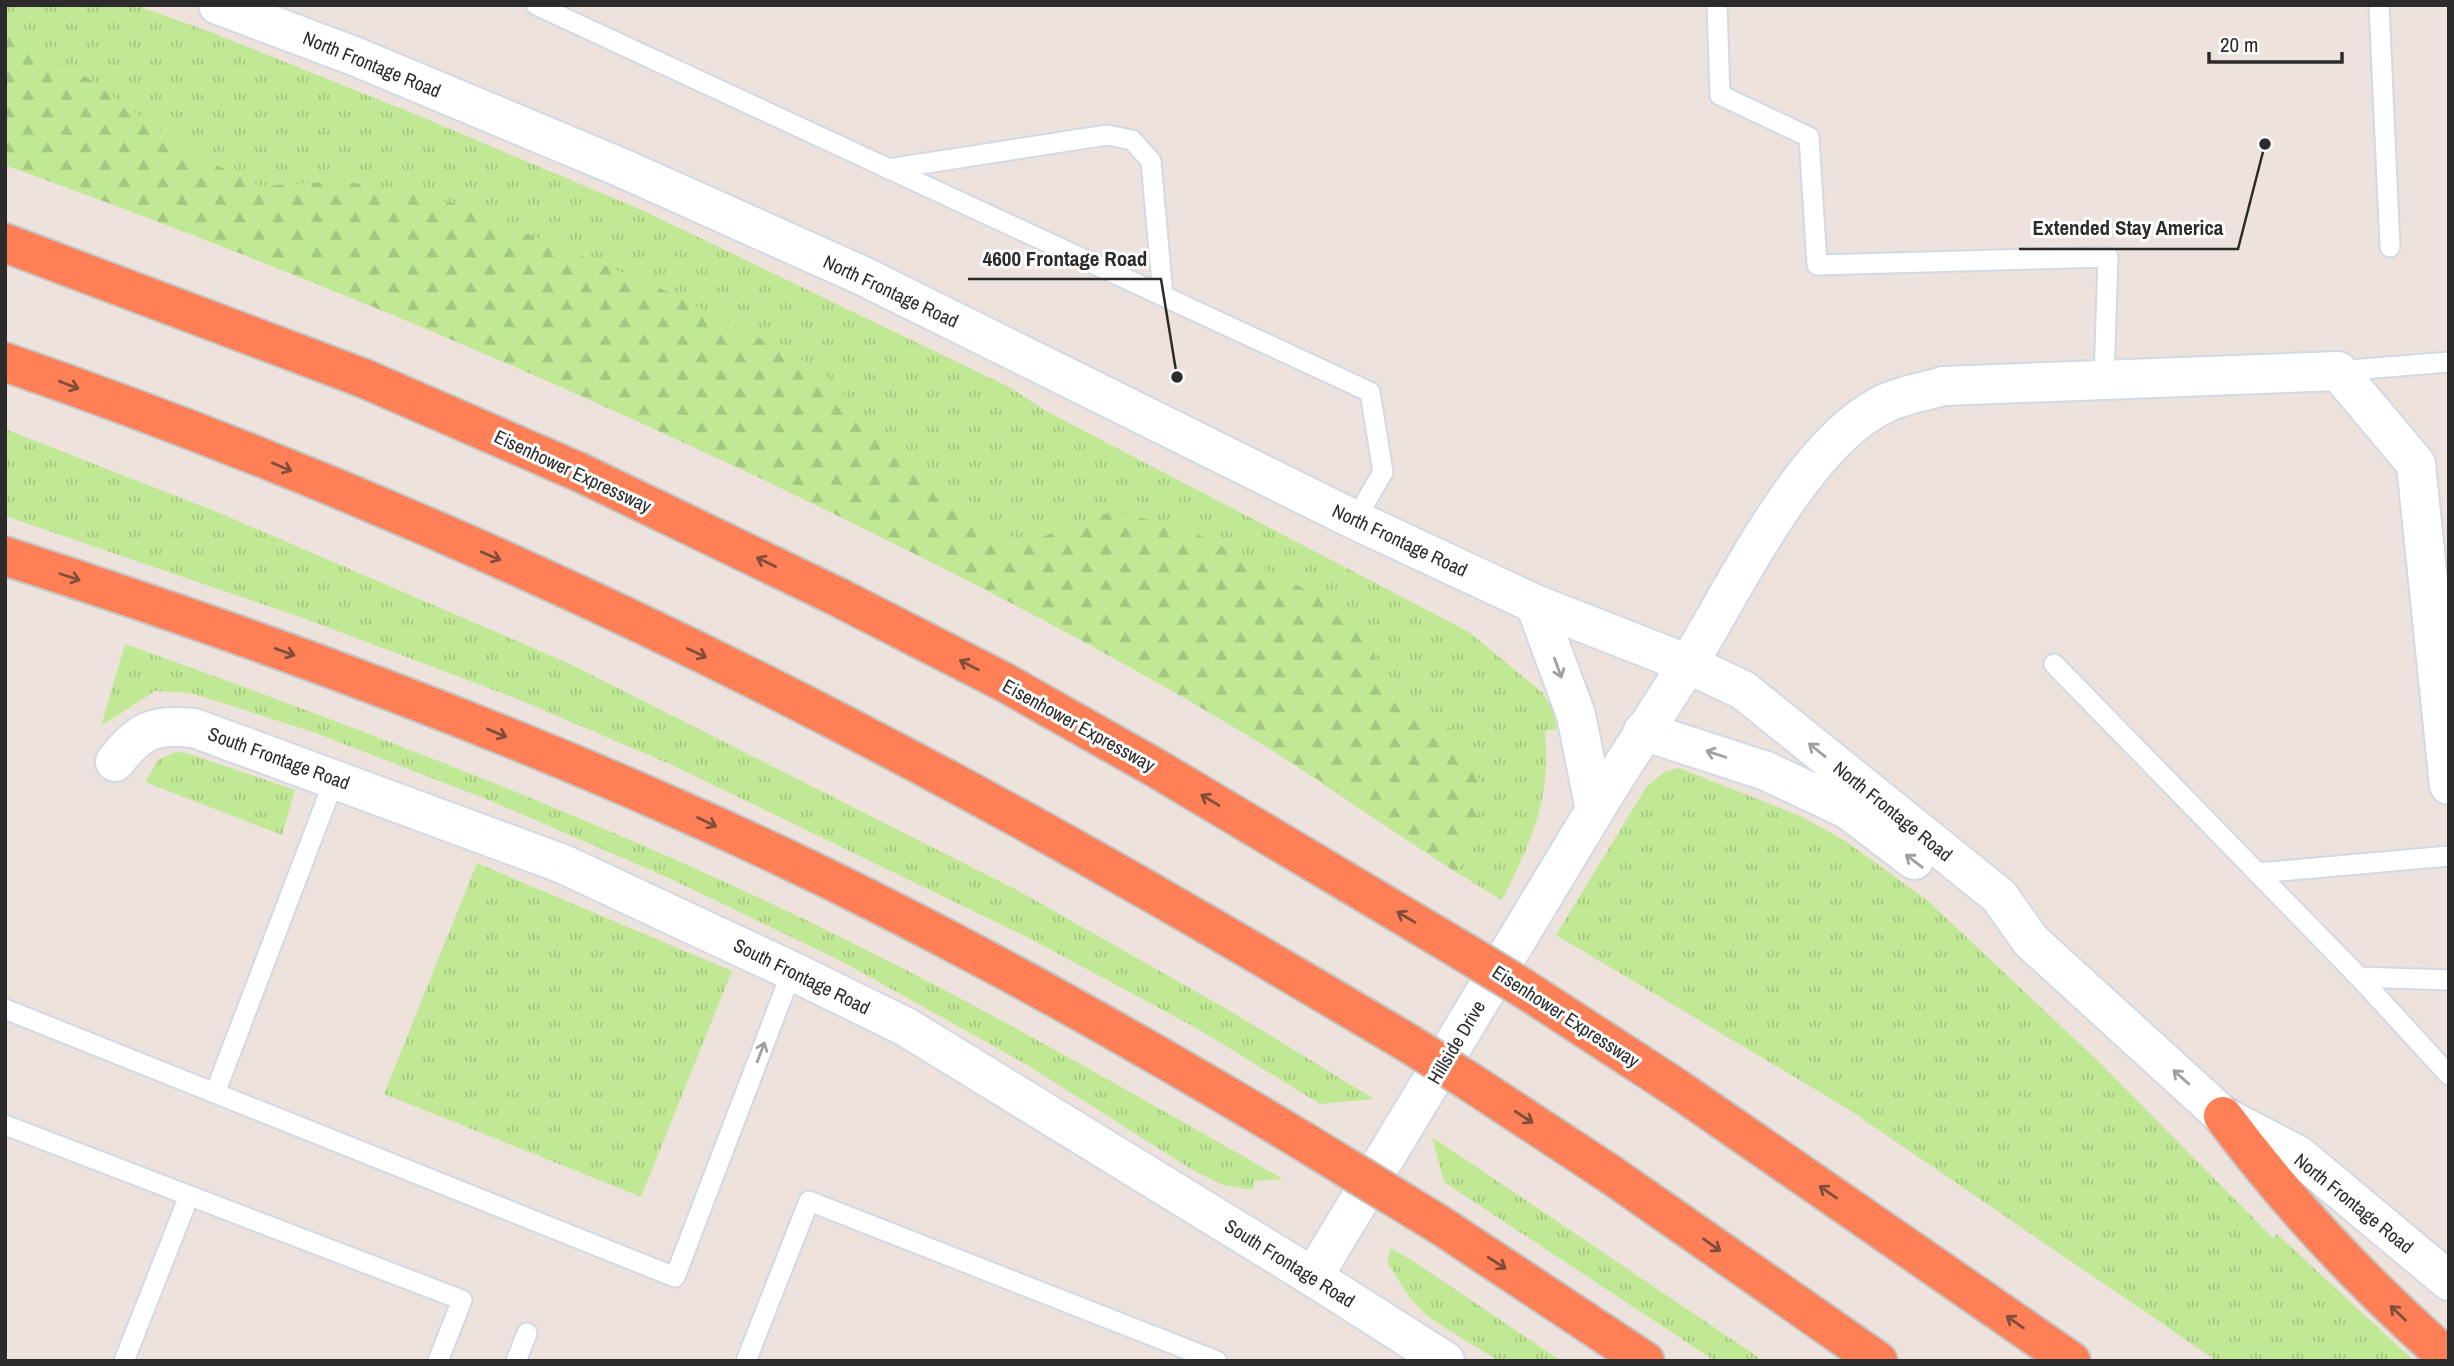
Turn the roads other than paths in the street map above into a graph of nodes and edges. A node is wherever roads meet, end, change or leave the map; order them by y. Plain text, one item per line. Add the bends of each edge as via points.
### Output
1 (536, 5) edge
2 (1717, 5) edge
3 (2379, 5) edge
4 (232, 8) edge
5 (888, 169) junction
6 (5, 243) edge
7 (2390, 247) dead end
8 (1163, 296) junction
9 (5, 362) edge
10 (2449, 362) edge
11 (2337, 371) junction
12 (2104, 380) junction
13 (1355, 520) junction
14 (5, 556) edge
15 (1535, 604) junction
16 (1688, 664) junction
17 (2054, 664) dead end
18 (1643, 731) junction
19 (115, 762) dead end
20 (335, 778) junction
21 (2449, 786) edge
22 (1595, 810) junction
23 (2449, 856) edge
24 (2257, 873) junction
25 (2031, 941) junction
26 (792, 971) junction
27 (2359, 977) junction
28 (2449, 980) edge
29 (5, 1009) edge
30 (2449, 1076) edge
31 (215, 1093) junction
32 (2223, 1116) junction
33 (5, 1125) edge
34 (190, 1196) junction
35 (1313, 1277) junction
36 (2449, 1281) edge
37 (527, 1333) dead end
38 (2449, 1359) edge
39 (124, 1361) edge
40 (438, 1361) edge
41 (516, 1361) edge
42 (746, 1361) edge
43 (1217, 1361) edge
44 (1445, 1361) edge
45 (1646, 1361) edge
46 (1878, 1361) edge
47 (2071, 1361) edge

1 - 5 lane
2 - 12 lane via 1720,94 1809,137 1817,265 2108,257
3 - 7 lane
4 - 13 main road, North Frontage Road via 597,157 863,276
5 - 8 lane
5 - 8 lane via 1107,135 1132,140 1151,162
47 -> 6 highway, Eisenhower Expressway, bridge via 1678,1089 1523,988 1004,682 579,472 363,379
8 - 13 lane via 1370,393 1383,472
9 -> 46 highway, bridge via 280,467 502,560 718,662 1013,815 1165,899 1467,1080
10 - 11 lane
11 - 12 main road, Hillside Drive
11 - 21 main road via 2416,464
12 - 16 main road, Hillside Drive via 1943,386 1882,404 1839,435 1793,493
13 - 15 main road, North Frontage Road
14 -> 45 highway, bridge via 166,608 434,706 682,810 887,908 1119,1030 1440,1225
15 - 16 main road, North Frontage Road
15 -> 22 main road via 1576,715
16 - 18 main road, Hillside Drive
25 -> 16 main road, North Frontage Road via 1999,896 1743,690
17 - 24 lane
18 - 22 main road, Hillside Drive
25 -> 18 main road via 1981,912 1847,809 1766,771
19 - 20 main road, South Frontage Road via 131,741 148,730 169,726 194,728
20 - 26 main road, South Frontage Road via 563,864
20 - 31 lane
22 - 35 main road, Hillside Drive
23 - 24 lane
24 - 27 lane
32 -> 25 main road, North Frontage Road
31 -> 26 lane via 675,1277
26 - 35 main road, South Frontage Road via 906,1027
27 - 28 lane
27 - 30 lane
29 - 31 lane
32 - 36 main road, North Frontage Road via 2298,1155
38 -> 32 highway via 2398,1314 2270,1180
33 - 34 lane
34 - 39 lane
34 - 40 lane via 462,1300
35 - 44 main road, South Frontage Road
37 - 41 lane
42 - 43 lane via 809,1201

